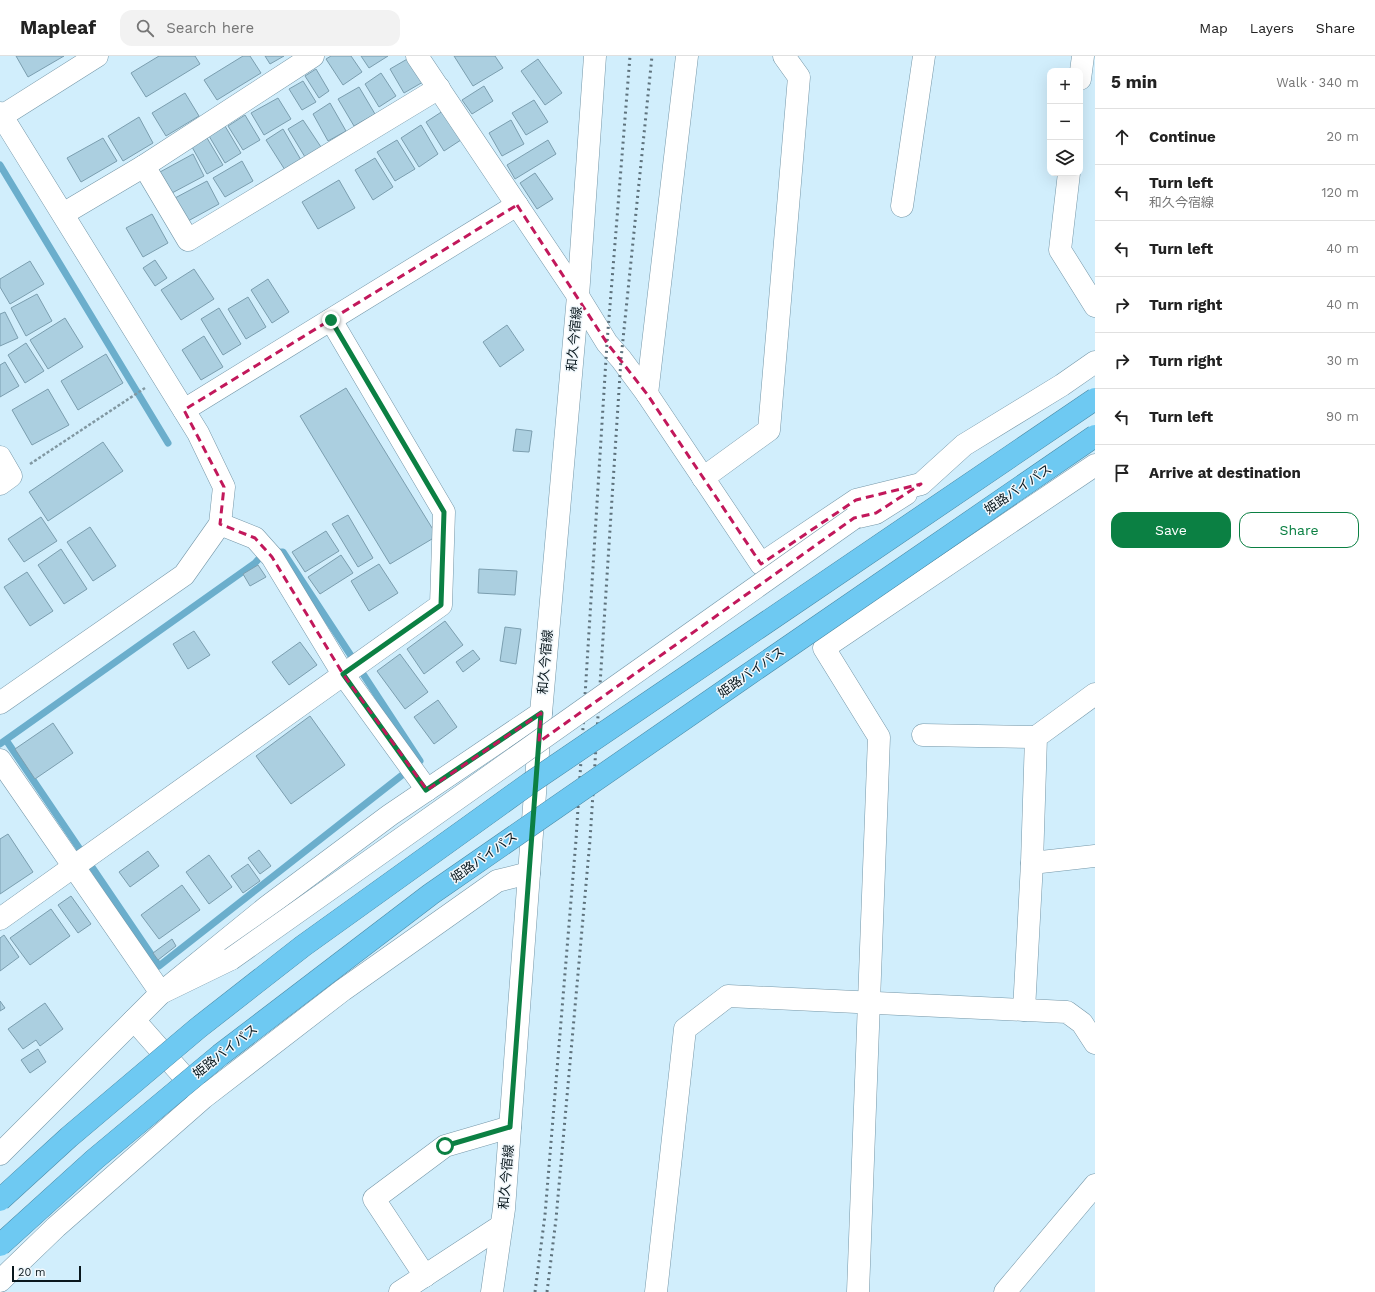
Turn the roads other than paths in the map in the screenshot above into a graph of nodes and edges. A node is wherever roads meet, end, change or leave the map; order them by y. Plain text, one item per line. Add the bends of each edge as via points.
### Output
1 (97, 56) edge
2 (313, 56) edge
3 (417, 56) edge
4 (595, 56) edge
5 (687, 56) edge
6 (784, 56) edge
7 (924, 56) edge
8 (1083, 56) edge
9 (1081, 68) edge
10 (439, 88) junction
11 (1, 114) edge
12 (144, 166) junction
13 (1069, 176) edge
14 (517, 206) junction
15 (902, 206) dead end
16 (64, 214) junction
17 (578, 296) junction
18 (1095, 306) edge
19 (331, 320) junction
20 (1095, 362) edge
21 (647, 394) junction
22 (1095, 399) edge
23 (184, 410) junction
24 (1095, 436) edge
25 (0, 457) edge
26 (1095, 465) edge
27 (703, 478) junction
28 (6, 480) edge
29 (921, 484) junction
30 (220, 524) junction
31 (343, 674) junction
32 (1095, 694) edge
33 (0, 703) edge
34 (541, 713) junction
35 (923, 735) dead end
36 (1036, 737) junction
37 (0, 760) edge
38 (426, 790) junction
39 (1095, 856) edge
40 (1032, 863) junction
41 (74, 868) junction
42 (529, 873) junction
43 (0, 919) edge
44 (161, 993) junction
45 (868, 1002) junction
46 (1024, 1010) junction
47 (134, 1020) junction
48 (1088, 1020) edge
49 (1095, 1043) edge
50 (203, 1098) junction
51 (510, 1127) junction
52 (0, 1154) edge
53 (1095, 1185) edge
54 (0, 1200) edge
55 (501, 1226) junction
56 (0, 1245) edge
57 (425, 1276) junction
58 (0, 1281) edge
59 (400, 1292) edge
60 (492, 1292) edge
61 (656, 1292) edge
62 (858, 1292) edge
63 (1005, 1292) edge

1 - 11 street
2 - 12 street
3 - 10 street
4 - 17 street, 和久今宿線
5 - 21 street
6 - 27 street via 799,77 769,430
7 - 15 street
8 - 9 street
10 - 12 street via 188,240
10 - 14 street
11 - 16 street
12 - 16 street
13 - 18 street via 1060,250
14 - 17 street
14 - 19 street
16 - 23 street
17 - 21 street via 606,343 622,358
17 - 34 street, 和久今宿線
19 - 23 street
19 - 31 street via 444,512 441,605
20 - 29 street via 1062,386 964,445
21 - 27 street
22 - 54 highway, bridge via 530,783 303,946 198,1028 69,1137
23 - 30 street via 224,487
24 - 56 highway, 姫路バイパス, bridge via 431,894 220,1054 95,1159
25 - 28 street
26 - 45 street via 824,648 879,737
27 - 29 street via 761,564 856,500
29 - 44 street, bridge via 876,513 854,518 231,959
30 - 31 street via 255,538 272,557
30 - 33 street via 184,575
31 - 38 street
31 - 41 street
32 - 36 street
34 - 38 street
34 - 42 street, 和久今宿線
35 - 36 street
36 - 40 street
37 - 41 street
38 - 44 street via 268,906
39 - 40 street
40 - 46 street
41 - 43 street
41 - 44 street
42 - 50 street via 497,881 343,990
42 - 51 street, 和久今宿線
44 - 47 street
45 - 46 street
45 - 61 street via 728,996 685,1029
45 - 62 street
46 - 48 street via 1067,1012
47 - 50 street
47 - 52 street
48 - 49 street
50 - 58 street via 56,1227
51 - 55 street, 和久今宿線
51 - 57 street via 445,1146 374,1199
53 - 63 street
55 - 57 street
55 - 60 street, 和久今宿線
57 - 59 street

